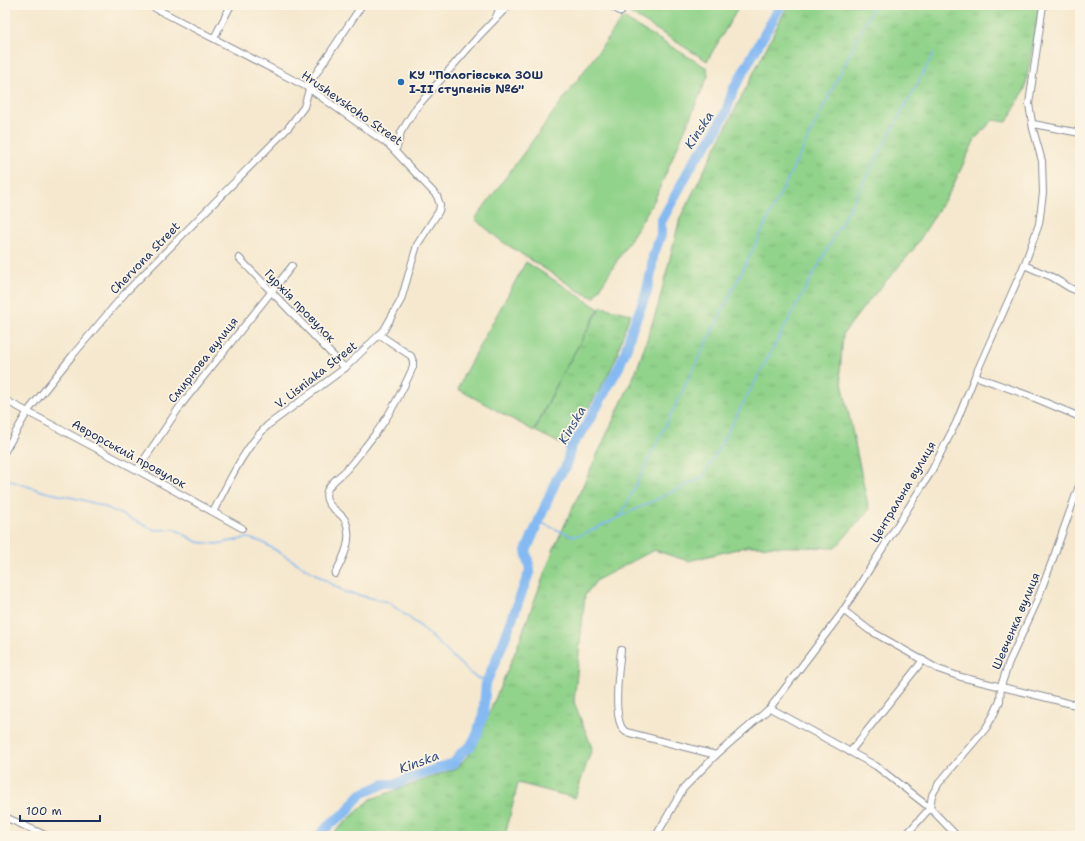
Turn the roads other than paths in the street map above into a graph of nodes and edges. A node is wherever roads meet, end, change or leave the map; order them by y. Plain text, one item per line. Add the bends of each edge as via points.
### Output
1 (149, 5) edge
2 (230, 5) edge
3 (362, 5) edge
4 (501, 5) edge
5 (509, 5) edge
6 (610, 5) edge
7 (1043, 5) edge
8 (621, 12) dead end
9 (495, 20) junction
10 (214, 38) junction
11 (308, 88) junction
12 (1033, 124) junction
13 (1080, 133) edge
14 (394, 150) junction
15 (440, 205) joint
16 (239, 258) dead end
17 (1024, 265) junction
18 (292, 266) dead end
19 (271, 292) junction
20 (1080, 292) edge
21 (380, 335) junction
22 (345, 368) junction
23 (975, 376) junction
24 (5, 400) edge
25 (28, 411) junction
26 (1080, 417) edge
27 (5, 451) edge
28 (137, 470) junction
29 (1080, 483) edge
30 (213, 512) junction
31 (242, 528) dead end
32 (335, 574) dead end
33 (843, 610) junction
34 (621, 650) dead end
35 (923, 660) junction
36 (1001, 686) junction
37 (1080, 706) edge
38 (770, 708) junction
39 (850, 752) junction
40 (716, 755) junction
41 (930, 808) junction
42 (5, 817) edge
43 (47, 836) edge
44 (656, 836) edge
45 (905, 836) edge
46 (957, 836) edge

1 - 10 street, Hrushevskoho Street
2 - 10 street
3 - 11 street, Chervona Street
4 - 9 street
5 - 9 street
6 - 8 street
7 - 12 street, Центральна вулиця via 1029,104
9 - 14 street via 416,108 401,132
10 - 11 street, Hrushevskoho Street
11 - 14 street, Hrushevskoho Street
11 - 25 street, Chervona Street via 306,103 297,117 126,292
12 - 13 street
12 - 17 street, Центральна вулиця via 1042,161 1042,193 1039,224
14 - 15 street, Hrushevskoho Street via 437,196
15 - 21 street, V. Lisniaka Street via 439,211 416,245 406,288
16 - 19 street, Гуржія провулок
17 - 20 street
17 - 23 street, Центральна вулиця
18 - 19 street, Смирнова вулиця
19 - 22 street, Гуржія провулок
19 - 28 street, Смирнова вулиця via 181,405
21 - 22 street, V. Lisniaka Street
21 - 32 street via 411,356 413,367 396,402 373,437 328,488 326,500 346,521 348,537 347,548
22 - 30 street, V. Lisniaka Street via 259,434 245,453
23 - 26 street
23 - 33 street, Центральна вулиця via 956,423 931,472
24 - 25 street, Аврорський провулок
25 - 27 street, Chervona Street
25 - 28 street, Аврорський провулок
28 - 30 street, Аврорський провулок
29 - 36 street, Шевченка вулиця via 1035,606 1009,662
30 - 31 street, Аврорський провулок
33 - 35 street via 869,630
33 - 38 street, Центральна вулиця
34 - 40 street via 617,713 622,730
35 - 36 street via 938,669 961,677
35 - 39 street
36 - 37 street
36 - 41 street, Шевченка вулиця via 1000,701 986,728 939,783 932,795
38 - 39 street
38 - 40 street, Центральна вулиця
39 - 41 street via 876,766
40 - 44 street, Центральна вулиця via 683,789
41 - 45 street, Шевченка вулиця
41 - 46 street
42 - 43 street

